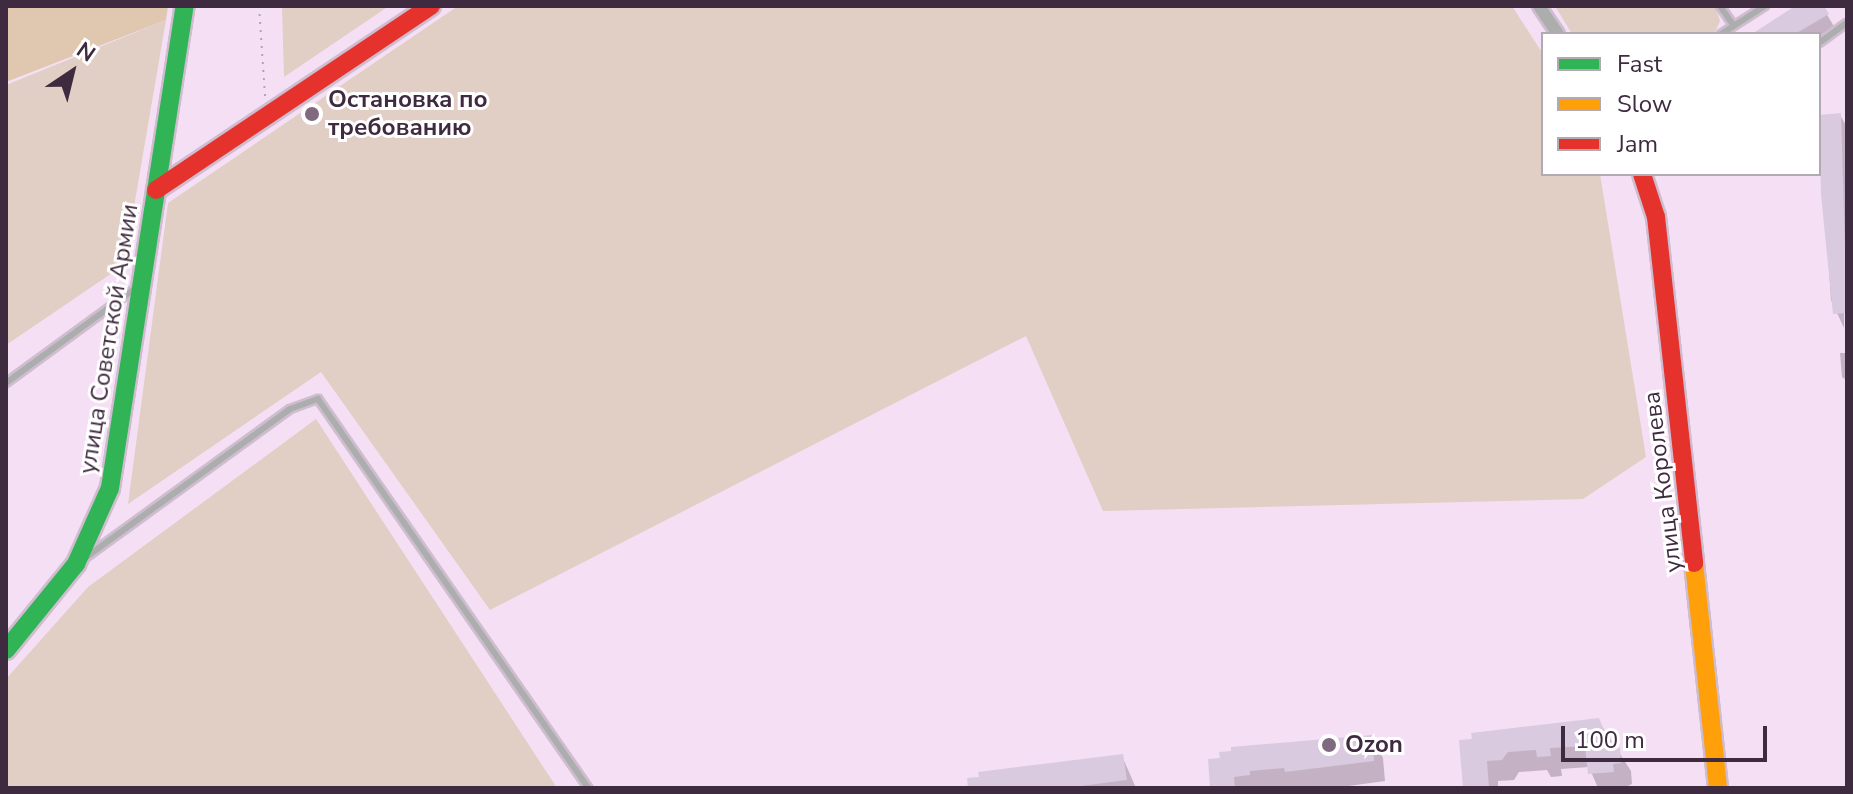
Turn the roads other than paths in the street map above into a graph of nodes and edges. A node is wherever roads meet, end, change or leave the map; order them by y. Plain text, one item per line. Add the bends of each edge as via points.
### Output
1 (185, 6) edge
2 (431, 6) edge
3 (1539, 6) edge
4 (1720, 6) edge
5 (1765, 6) edge
6 (1847, 23) edge
7 (1734, 26) junction
8 (1557, 32) edge
9 (1724, 32) edge
10 (1821, 42) edge
11 (1643, 176) edge
12 (156, 190) junction
13 (143, 282) junction
14 (6, 383) edge
15 (76, 564) junction
16 (6, 650) edge
17 (588, 788) edge
18 (1718, 788) edge

1 - 12 main road
2 - 12 main road, улица Советской Армии
3 - 8 street
4 - 7 lane
5 - 7 lane
6 - 10 lane
7 - 9 lane
11 - 18 main road, улица Королева via 1656,217
12 - 13 main road, улица Советской Армии
13 - 14 lane
13 - 15 main road, улица Советской Армии via 110,488
15 - 16 main road, улица Советской Армии
15 - 17 lane via 290,409 318,399

